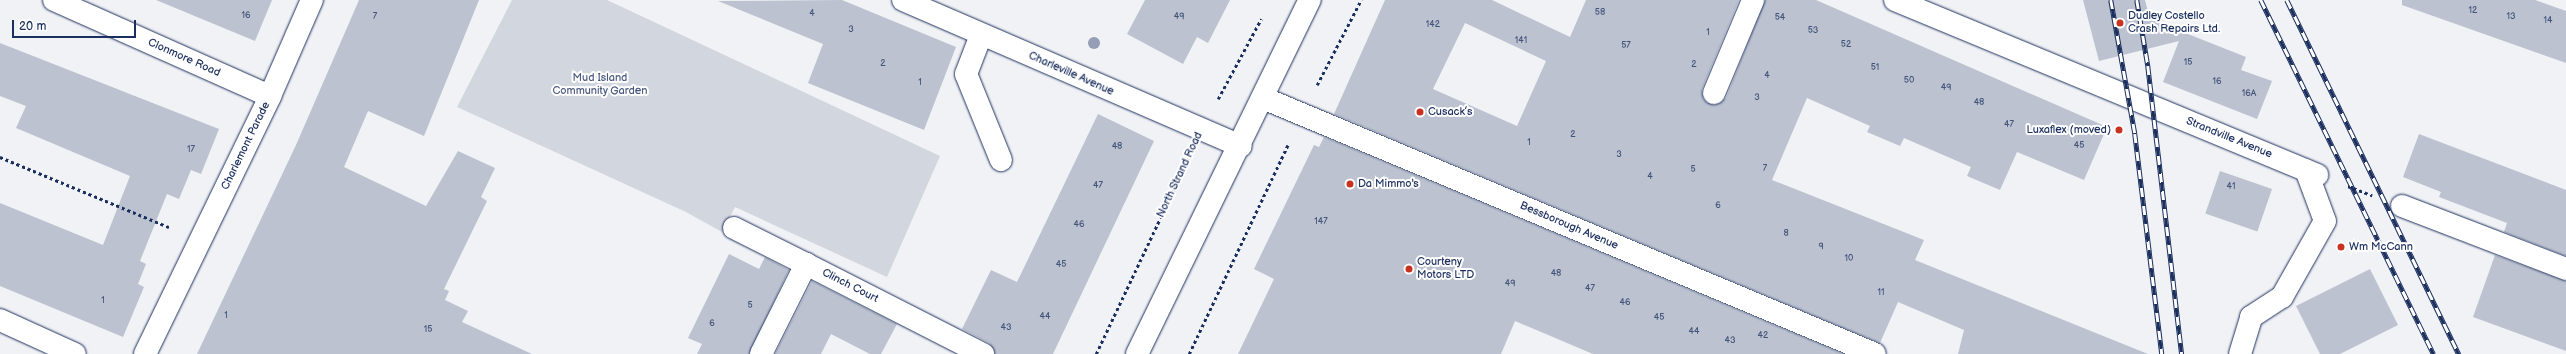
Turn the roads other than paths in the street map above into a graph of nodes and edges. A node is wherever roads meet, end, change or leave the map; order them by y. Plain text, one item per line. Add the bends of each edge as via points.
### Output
1 (54, 0) edge
2 (312, 0) edge
3 (903, 0) edge
4 (1310, 0) edge
5 (1753, 0) edge
6 (1895, 0) edge
7 (981, 35) junction
8 (1714, 93) dead end
9 (270, 96) junction
10 (1263, 98) junction
11 (1241, 146) junction
12 (1001, 160) dead end
13 (2402, 206) road end
14 (734, 228) dead end
15 (806, 264) junction
16 (2566, 269) edge
17 (0, 320) edge
18 (75, 354) edge
19 (145, 354) edge
20 (761, 354) edge
21 (983, 354) edge
22 (1137, 354) edge
23 (1875, 354) edge
24 (2240, 354) edge

1 - 9 street, Clonmore Road
2 - 9 street, Charlemont Parade
3 - 7 street, Charleville Avenue
4 - 10 street
5 - 8 street
6 - 24 street, Strandville Avenue via 2311,172 2325,221 2282,297 2251,317
7 - 11 street, Charleville Avenue
7 - 12 street via 966,74
9 - 19 street, Charlemont Parade
10 - 11 street
10 - 23 street, Bessborough Avenue
11 - 22 street
13 - 16 street
14 - 15 street, Clinch Court
15 - 20 street
15 - 21 street, Clinch Court
17 - 18 street

